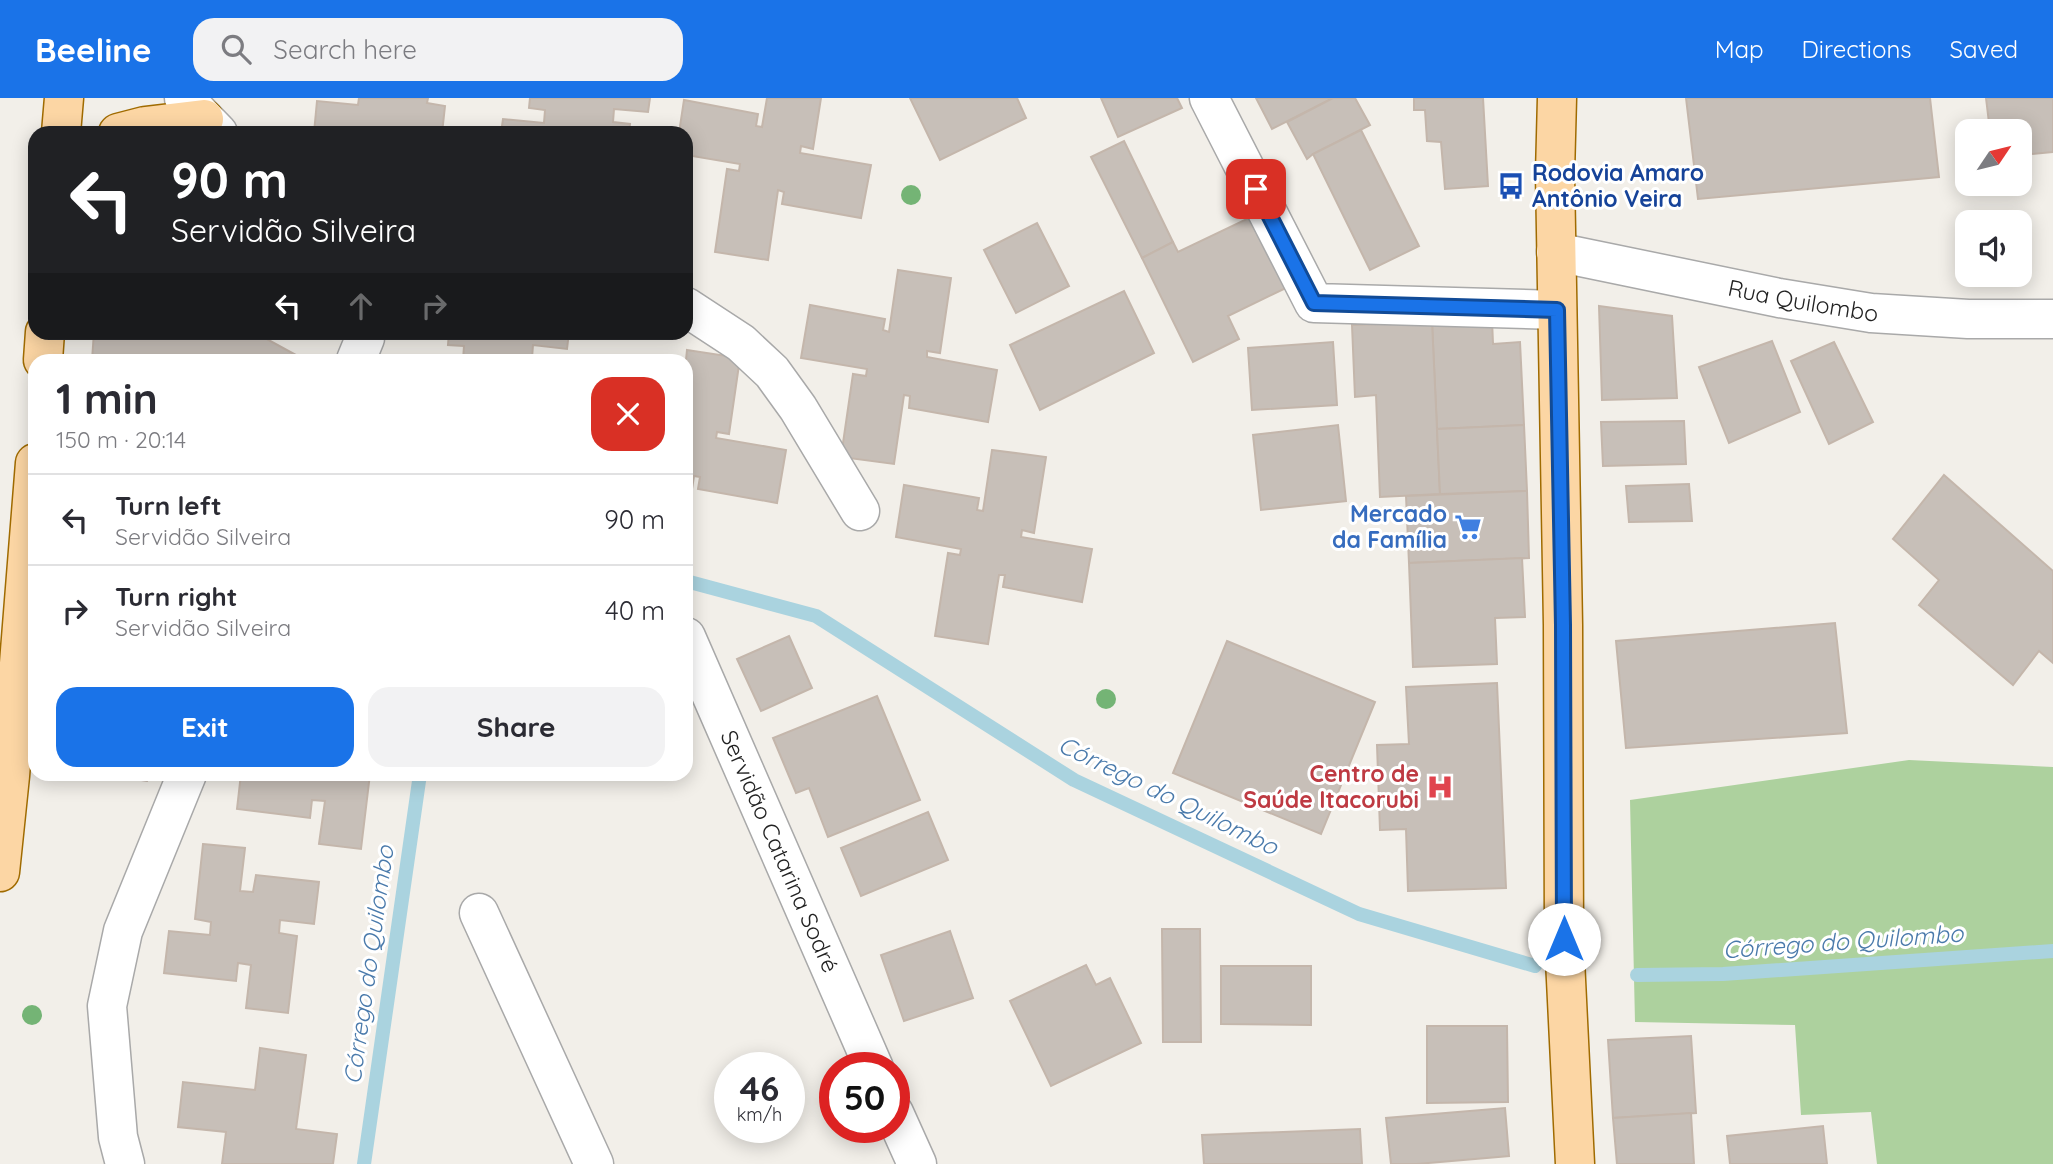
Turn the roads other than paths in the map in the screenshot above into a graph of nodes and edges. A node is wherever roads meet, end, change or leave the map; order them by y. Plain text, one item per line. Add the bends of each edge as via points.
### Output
1 (64, 98) edge
2 (1209, 98) edge
3 (1558, 98) edge
4 (201, 112) edge
5 (62, 126) edge
6 (145, 126) edge
7 (1556, 252) junction
8 (1557, 310) junction
9 (693, 312) edge
10 (2053, 319) edge
11 (860, 512) dead end
12 (28, 550) edge
13 (693, 653) edge
14 (184, 781) edge
15 (0, 872) edge
16 (479, 913) dead end
17 (867, 1052) edge
18 (908, 1143) edge
19 (125, 1164) edge
20 (594, 1164) edge
21 (917, 1164) edge
22 (1575, 1164) edge

1 - 5 main road
2 - 8 street via 1314,303
3 - 7 main road
4 - 6 main road
7 - 8 main road
7 - 10 street, Rua Quilombo via 1871,313
8 - 22 main road via 1564,939
9 - 11 street via 741,343 772,372
12 - 15 main road
13 - 17 street, Servidão Catarina Sodré
14 - 19 street via 123,931 107,1006 118,1138
16 - 20 street
18 - 21 street

